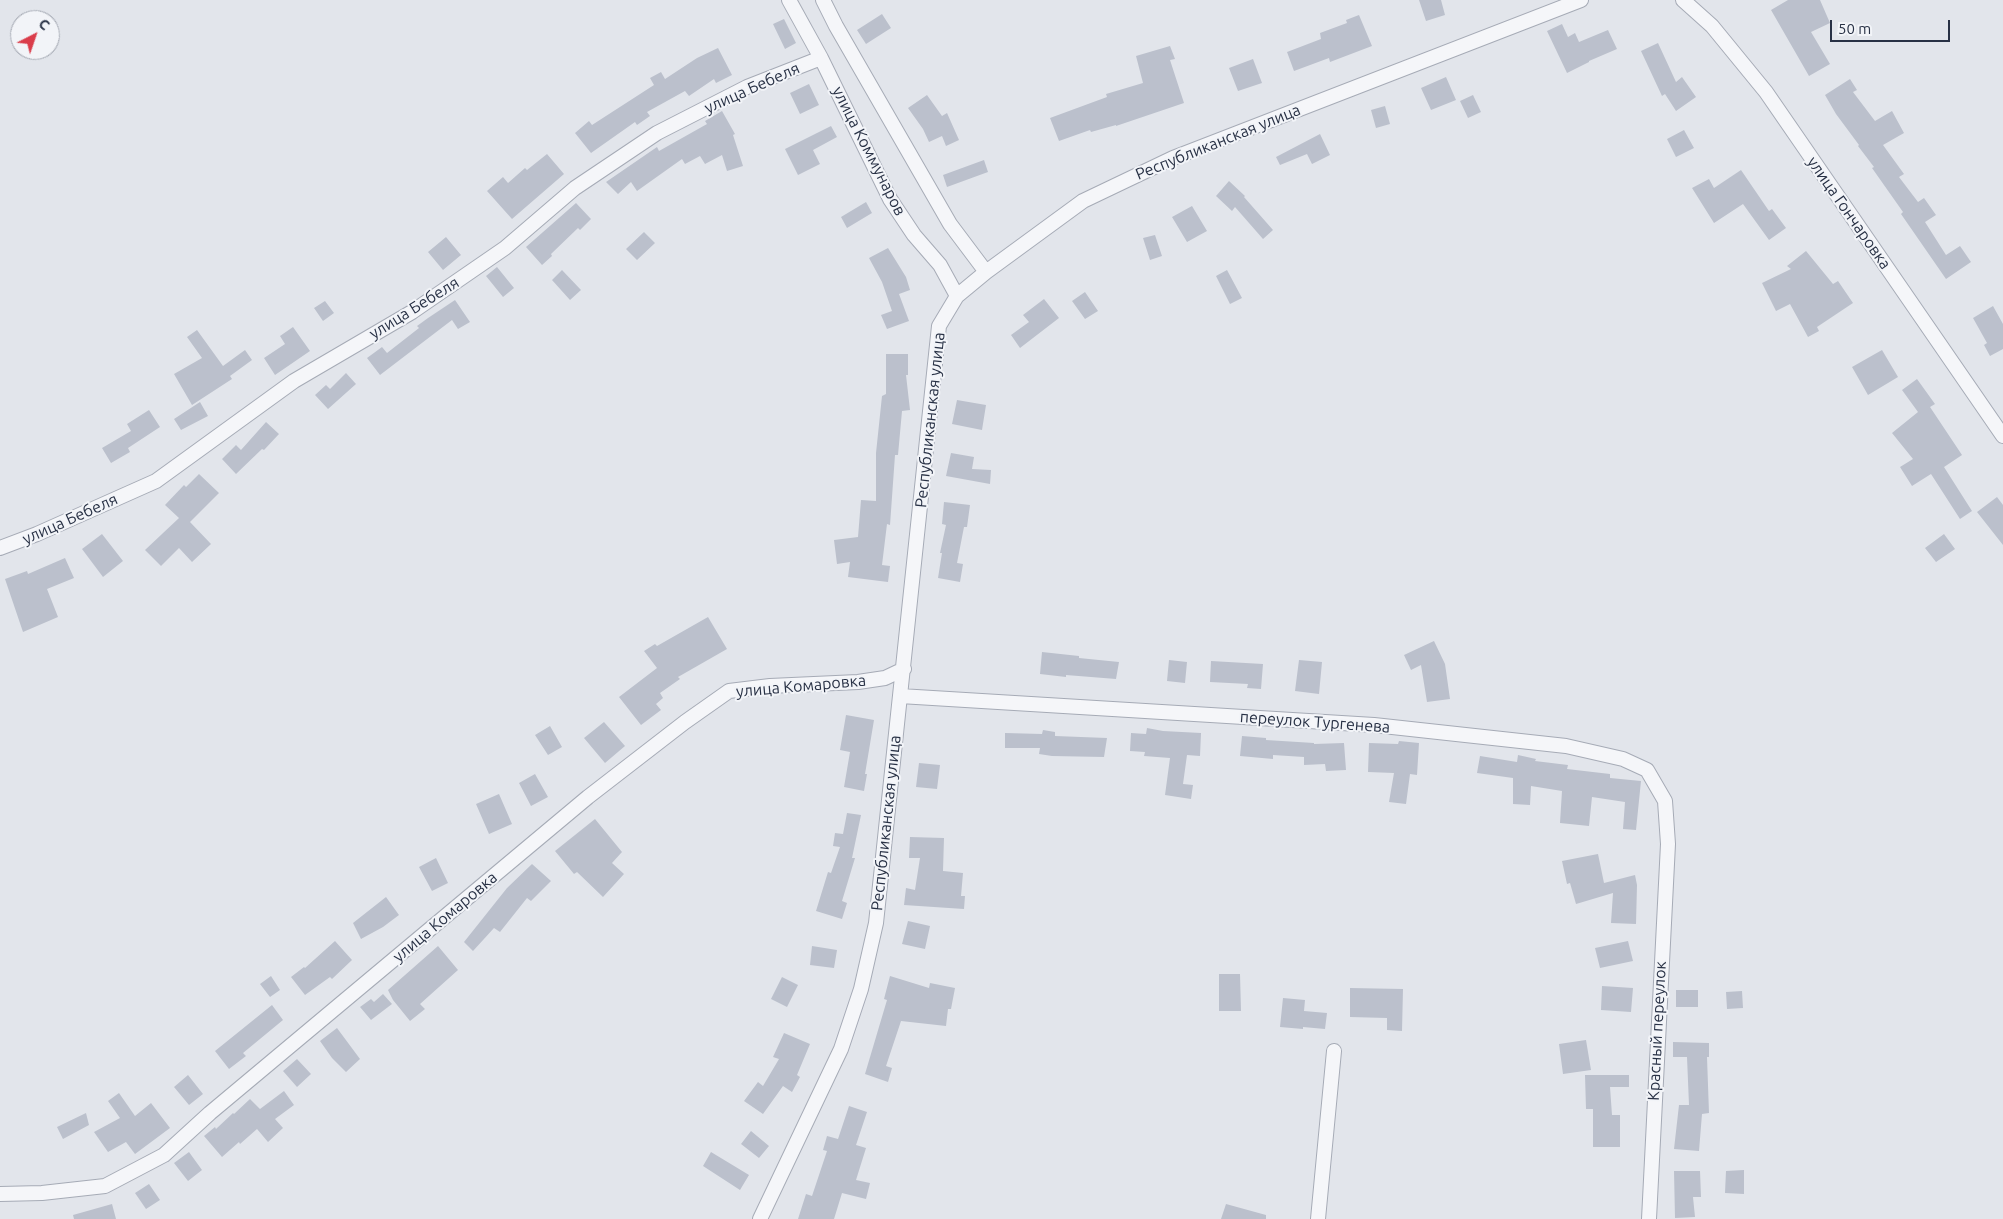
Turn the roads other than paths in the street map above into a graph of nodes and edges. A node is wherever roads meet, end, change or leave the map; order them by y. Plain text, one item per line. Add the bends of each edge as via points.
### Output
1 (789, 0) edge
2 (823, 0) edge
3 (1581, 0) edge
4 (1683, 0) edge
5 (821, 58) junction
6 (986, 272) junction
7 (957, 296) junction
8 (2003, 436) edge
9 (0, 548) edge
10 (904, 669) junction
11 (900, 696) junction
12 (1668, 844) joint
13 (1334, 1051) dead end
14 (0, 1194) edge
15 (760, 1219) edge
16 (1318, 1219) edge
17 (1649, 1219) edge

1 - 5 street, улица Коммунаров
2 - 6 street, улица Коммунаров via 950,224
3 - 6 street, Республиканская улица via 1172,158 1083,201
4 - 8 street, улица Гончаровка via 1712,26 1766,92
5 - 7 street, улица Коммунаров via 890,199 914,235 940,265
5 - 9 street, улица Бебеля via 747,87 657,133 575,188 505,248 412,312 294,381 156,480
6 - 7 street, Республиканская улица
7 - 10 street, Республиканская улица via 939,326
10 - 11 street, Республиканская улица
10 - 14 street, улица Комаровка via 885,678 858,682 729,691 588,797 164,1155 105,1186
11 - 12 street, переулок Тургенева via 1374,725 1566,746 1624,759 1647,770 1665,801
11 - 15 street, Республиканская улица via 876,922 861,989 841,1049
12 - 17 street, Красный переулок
13 - 16 street

